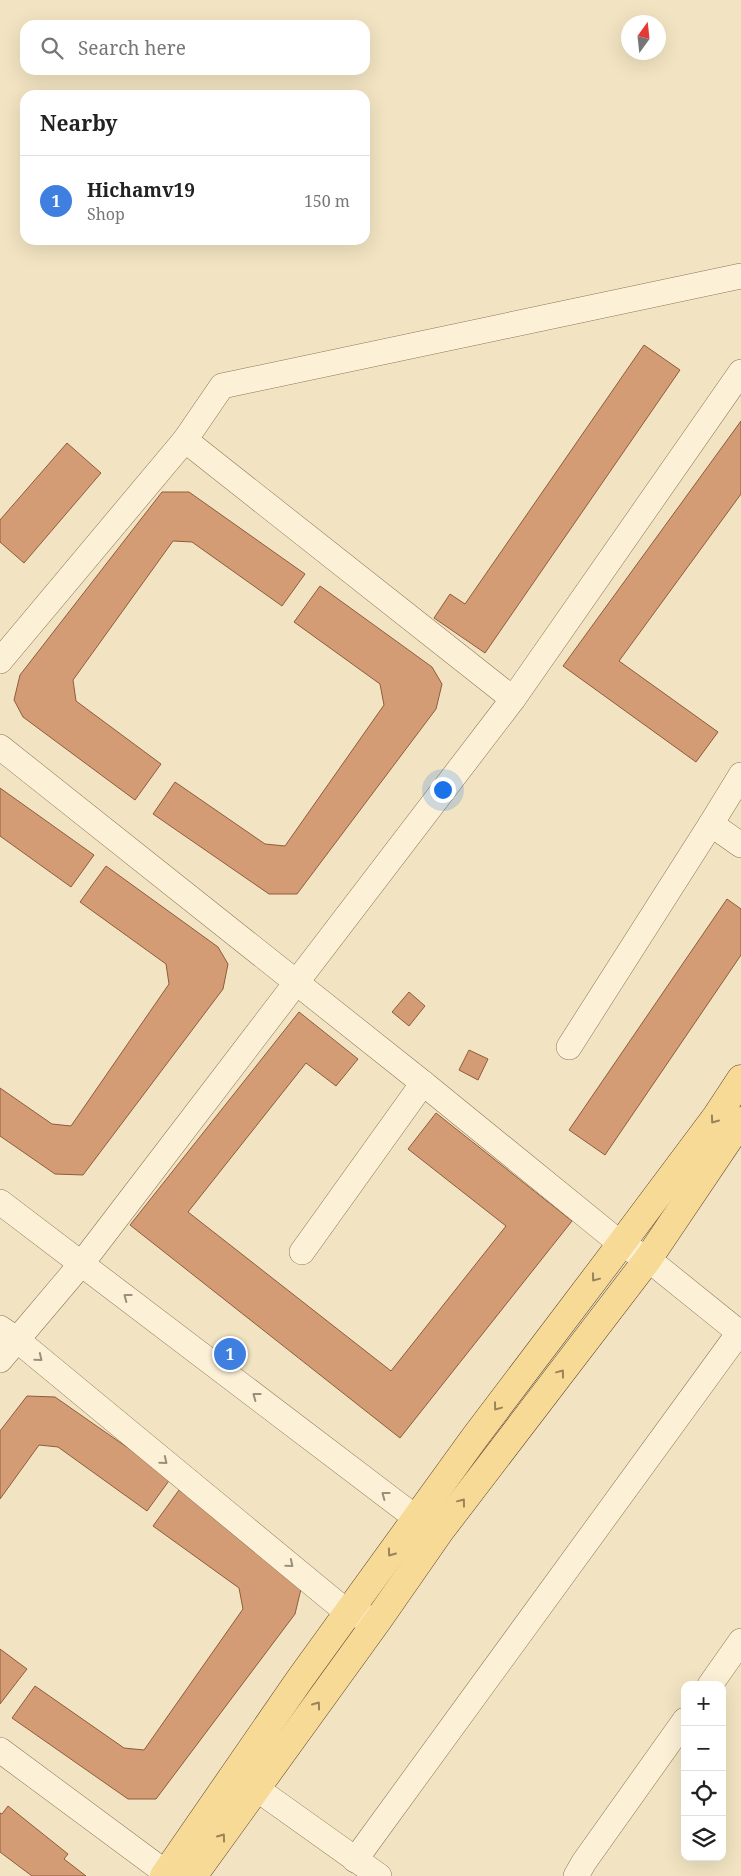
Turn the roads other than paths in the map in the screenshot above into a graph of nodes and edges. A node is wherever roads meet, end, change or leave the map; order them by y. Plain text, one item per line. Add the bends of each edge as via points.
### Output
1 (741, 276) edge
2 (741, 372) edge
3 (185, 440) junction
4 (0, 661) edge
5 (512, 699) junction
6 (0, 747) edge
7 (741, 775) edge
8 (710, 824) junction
9 (741, 845) edge
10 (296, 984) junction
11 (569, 1047) dead end
12 (741, 1080) edge
13 (423, 1083) junction
14 (741, 1121) edge
15 (0, 1202) edge
16 (621, 1244) junction
17 (302, 1252) dead end
18 (648, 1259) junction
19 (82, 1263) junction
20 (740, 1332) edge
21 (8, 1334) edge
22 (0, 1360) edge
23 (416, 1518) junction
24 (440, 1531) junction
25 (348, 1613) junction
26 (378, 1620) junction
27 (741, 1641) edge
28 (713, 1681) edge
29 (681, 1726) edge
30 (0, 1750) edge
31 (257, 1789) junction
32 (355, 1860) junction
33 (165, 1874) edge
34 (193, 1876) edge
35 (379, 1876) edge
36 (576, 1876) edge

1 - 3 street via 222,386
2 - 5 street
3 - 4 street
3 - 5 street
5 - 10 street
6 - 10 street
7 - 8 street
8 - 9 street
8 - 11 street
10 - 13 street
10 - 19 street
12 -> 16 main road
13 - 16 street
13 - 17 street
14 - 18 main road
15 - 19 street
16 - 18 street
16 -> 23 main road
18 - 20 street
24 -> 18 main road
19 - 21 street
23 -> 19 street
20 - 32 street
21 - 22 street
21 -> 25 street
23 - 24 street
23 -> 25 main road
24 - 26 main road
25 - 26 street
25 - 33 main road
31 -> 26 main road
27 - 28 street
29 - 36 street
30 - 33 street
31 - 32 street
34 -> 31 main road
32 - 35 street

